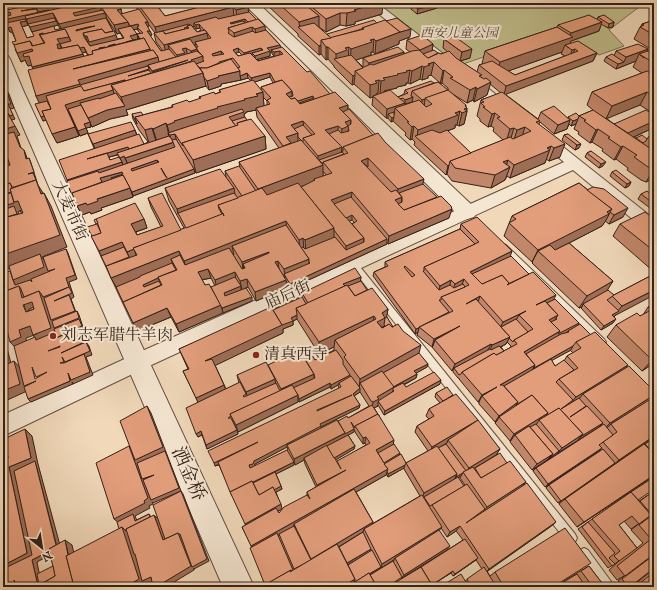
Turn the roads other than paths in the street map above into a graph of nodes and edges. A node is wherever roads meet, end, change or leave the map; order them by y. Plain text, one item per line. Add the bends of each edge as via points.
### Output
1 (250, 3) edge
2 (370, 3) edge
3 (3, 59) edge
4 (519, 119) edge
5 (531, 128) edge
6 (573, 164) junction
7 (470, 215) junction
8 (654, 228) edge
9 (496, 240) edge
10 (354, 265) junction
11 (609, 350) edge
12 (138, 362) junction
13 (3, 426) edge
14 (239, 587) edge
15 (609, 587) edge

1 - 7 street
2 - 4 street
3 - 12 street, 大麦市街 via 12,91
5 - 6 street
6 - 7 street, 庙后街
6 - 8 street
7 - 10 street, 庙后街
9 - 11 lane
10 - 12 street, 庙后街
10 - 15 lane
12 - 13 street, 庙后街
12 - 14 street, 洒金桥

